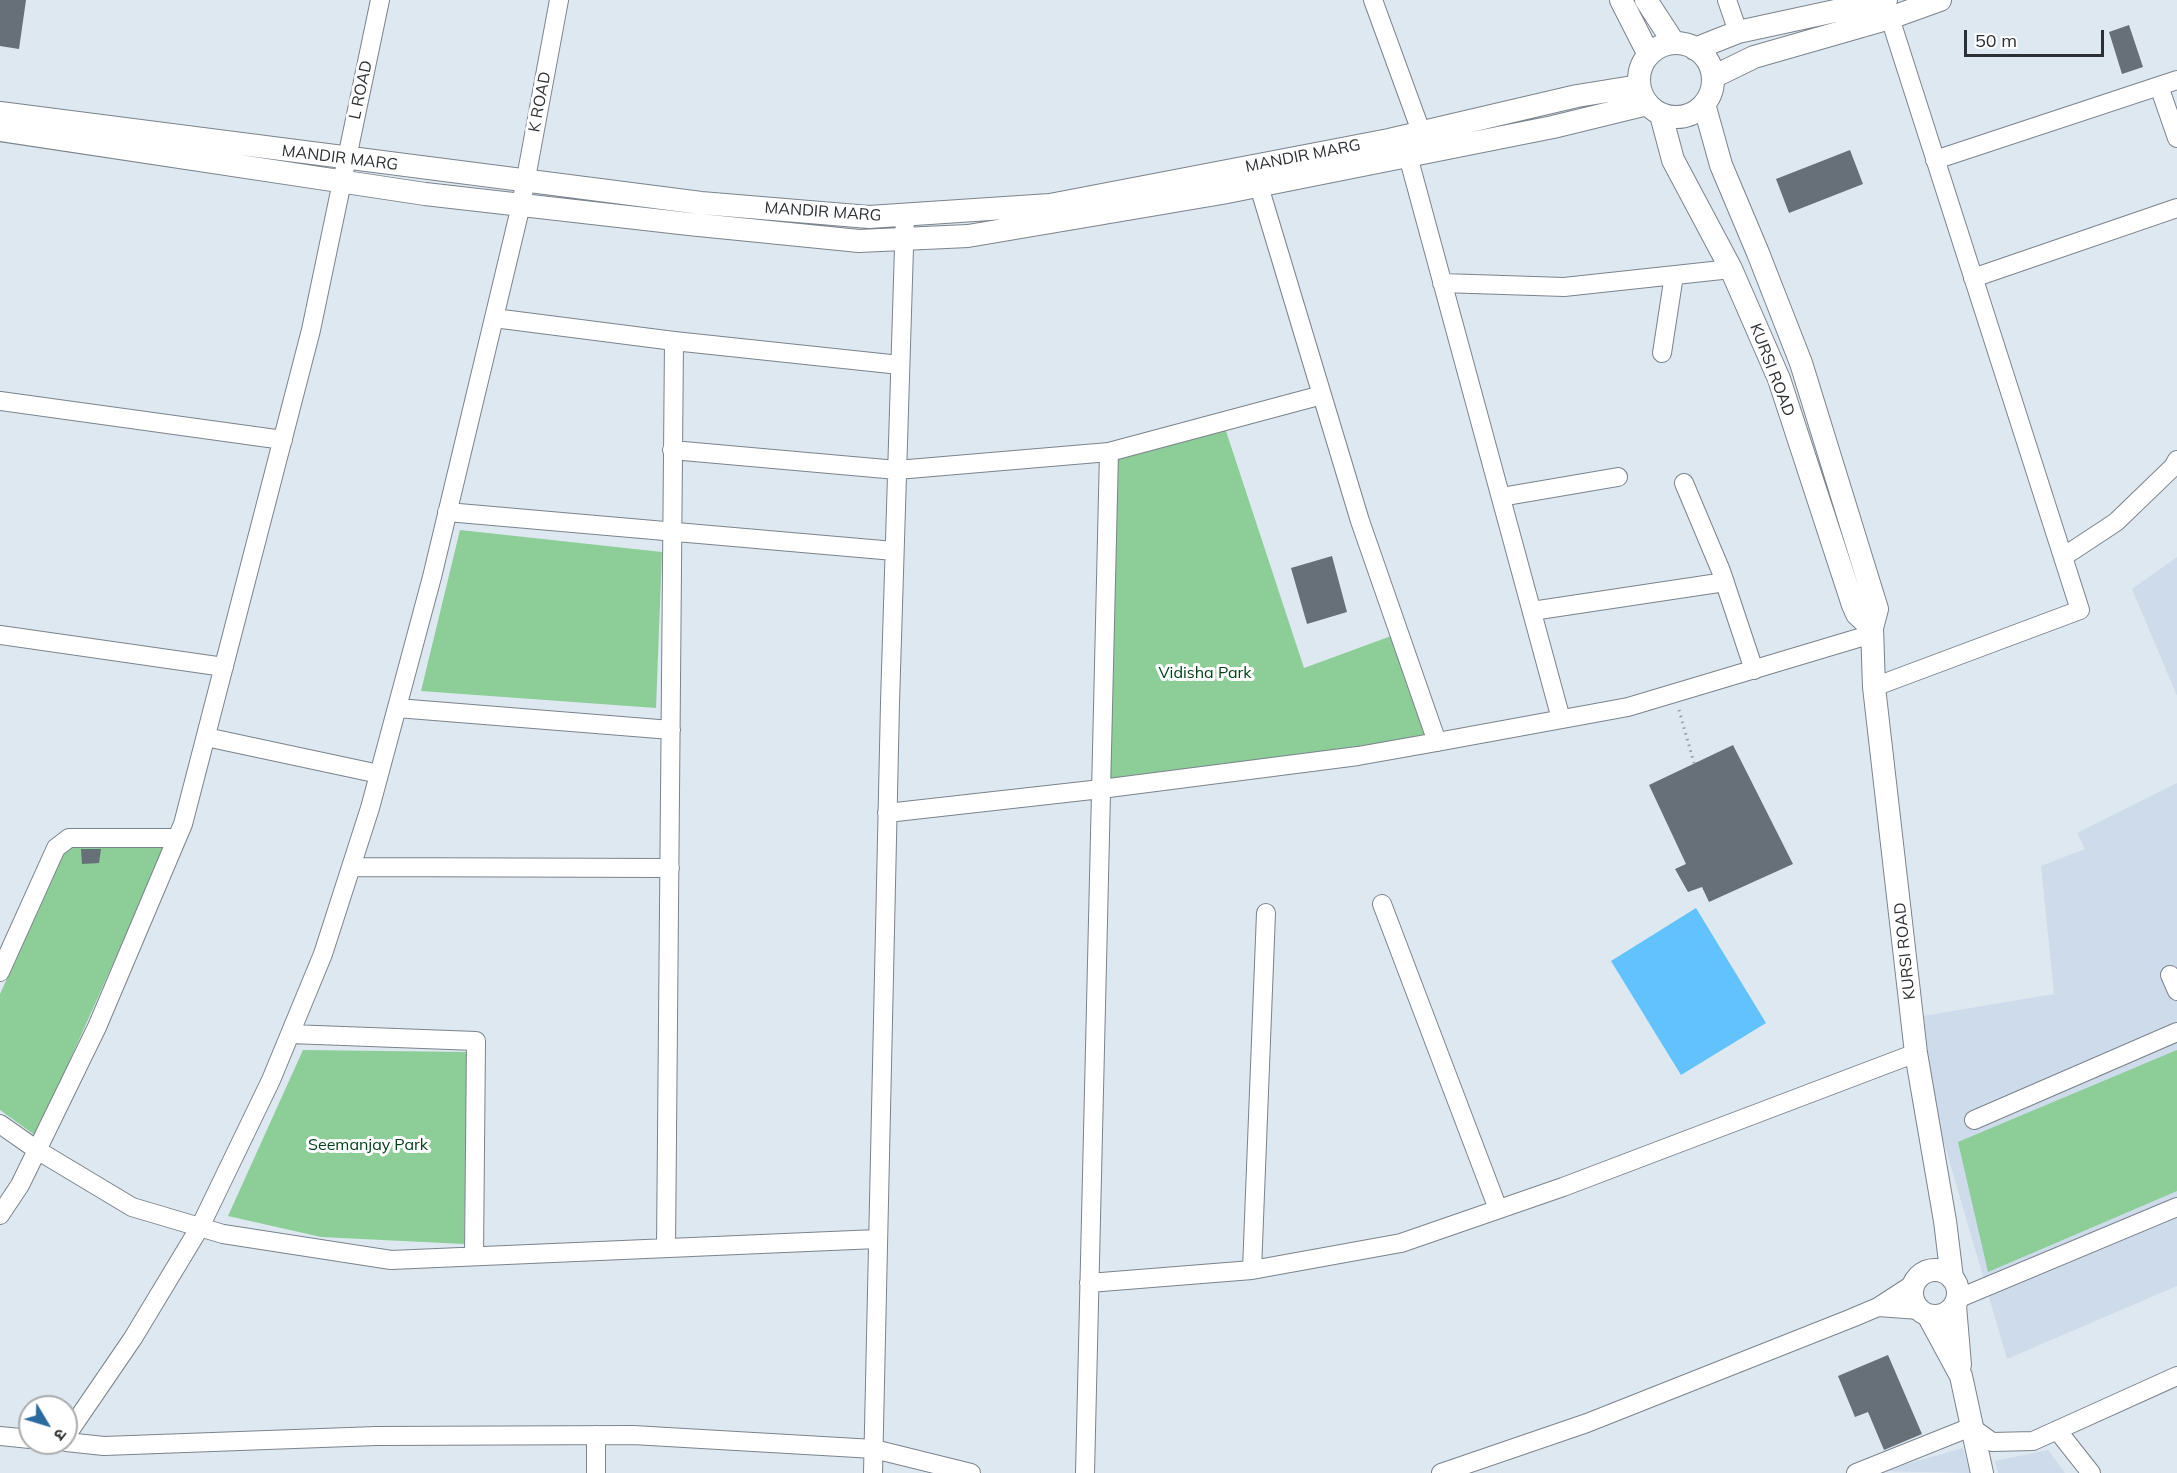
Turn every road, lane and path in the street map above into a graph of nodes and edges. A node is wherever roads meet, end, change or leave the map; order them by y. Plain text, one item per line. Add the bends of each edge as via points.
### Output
1 (380, 0) edge
2 (560, 0) edge
3 (1373, 0) edge
4 (1621, 0) edge
5 (1646, 0) edge
6 (1727, 0) edge
7 (1940, 0) edge
8 (1888, 9) edge
9 (1738, 32) junction
10 (1685, 46) junction
11 (1649, 55) junction
12 (1713, 77) junction
13 (2177, 80) edge
14 (2159, 86) junction
15 (1649, 102) junction
16 (1704, 104) junction
17 (0, 113) edge
18 (0, 130) edge
19 (2177, 138) edge
20 (1415, 144) junction
21 (346, 159) junction
22 (1935, 160) junction
23 (1255, 176) junction
24 (341, 181) junction
25 (525, 181) junction
26 (521, 205) junction
27 (2177, 208) edge
28 (905, 215) junction
29 (904, 239) junction
30 (1731, 269) junction
31 (1674, 275) junction
32 (1973, 279) junction
33 (1442, 283) junction
34 (494, 318) junction
35 (674, 341) junction
36 (1662, 353) dead end
37 (900, 365) junction
38 (1322, 395) junction
39 (0, 401) edge
40 (283, 440) junction
41 (672, 450) junction
42 (1109, 452) junction
43 (2177, 460) edge
44 (897, 470) junction
45 (1617, 477) dead end
46 (1684, 483) dead end
47 (1501, 497) junction
48 (447, 512) junction
49 (672, 533) junction
50 (894, 551) junction
51 (2063, 557) junction
52 (1725, 582) junction
53 (1532, 611) junction
54 (1872, 631) junction
55 (0, 635) edge
56 (224, 667) junction
57 (1754, 670) junction
58 (1874, 687) junction
59 (1674, 694) junction
60 (397, 708) junction
61 (1561, 719) junction
62 (671, 730) junction
63 (206, 737) junction
64 (1437, 742) junction
65 (1694, 763) dead end
66 (379, 774) junction
67 (1101, 789) junction
68 (887, 813) junction
69 (177, 838) junction
70 (351, 867) junction
71 (670, 868) junction
72 (1382, 904) dead end
73 (1266, 913) dead end
74 (0, 972) edge
75 (2177, 1032) edge
76 (290, 1034) junction
77 (1916, 1053) junction
78 (1974, 1120) dead end
79 (0, 1124) edge
80 (37, 1150) junction
81 (2177, 1207) edge
82 (1498, 1209) junction
83 (0, 1215) edge
84 (1946, 1221) junction
85 (200, 1227) junction
86 (878, 1239) junction
87 (666, 1248) junction
88 (474, 1256) junction
89 (1252, 1270) junction
90 (1922, 1277) junction
91 (1089, 1282) junction
92 (1955, 1294) junction
93 (1878, 1307) junction
94 (1923, 1313) junction
95 (1961, 1376) junction
96 (2177, 1376) edge
97 (78, 1419) edge
98 (1971, 1427) junction
99 (2057, 1430) junction
100 (596, 1435) junction
101 (0, 1436) edge
102 (18, 1438) edge
103 (78, 1443) edge
104 (874, 1449) junction
105 (596, 1473) edge
106 (873, 1473) edge
107 (971, 1473) edge
108 (1085, 1473) edge
109 (1441, 1473) edge
110 (1856, 1473) edge
111 (1982, 1473) edge
112 (2091, 1473) edge

1 - 21 street, L ROAD
2 - 25 street, K ROAD
3 - 20 street
4 - 11 main road
5 - 10 main road
6 - 9 street
7 - 8 main road
8 - 9 main road
8 - 12 main road via 1754,57
8 - 22 street
9 - 10 main road
10 - 11 main road via 1656,49
10 - 12 main road via 1704,56
11 - 15 main road via 1640,69
12 - 16 main road
13 - 14 street
14 - 19 street
14 - 22 street
15 - 16 main road via 1677,117 1692,114
15 - 20 main road via 1553,127
15 - 30 main road, KURSI ROAD via 1673,160
16 - 54 main road, KURSI ROAD via 1721,165 1801,363 1877,609
17 - 21 main road, MANDIR MARG
18 - 24 main road
20 - 23 main road
20 - 33 street
21 - 24 street, L ROAD
21 - 25 main road, MANDIR MARG
22 - 32 street
23 - 28 main road, MANDIR MARG via 1050,205
23 - 29 main road via 968,236
23 - 38 street
24 - 26 main road
24 - 40 street, L ROAD via 311,330
25 - 26 street, K ROAD
25 - 28 main road, MANDIR MARG via 701,203 869,218
26 - 29 main road via 859,241
26 - 34 street, K ROAD
27 - 32 street
28 - 29 street
29 - 37 street
30 - 31 street
30 - 54 main road, KURSI ROAD via 1779,379 1853,605
31 - 33 street via 1564,286
31 - 36 street
32 - 51 street
33 - 47 street
34 - 35 street
34 - 48 street, K ROAD
35 - 37 street
35 - 41 street
37 - 44 street
38 - 42 street
38 - 64 street via 1360,521
39 - 40 street
40 - 56 street, L ROAD
41 - 44 street
41 - 49 street
42 - 44 street
42 - 67 street
43 - 51 street via 2116,522
44 - 50 street
45 - 47 street
46 - 52 street
47 - 53 street
48 - 49 street
48 - 60 street, K ROAD
49 - 50 street
49 - 62 street
50 - 68 street
51 - 58 street via 2080,610
52 - 53 street
52 - 57 street
53 - 61 street
54 - 57 street
54 - 58 main road, KURSI ROAD
55 - 56 street
56 - 63 street, L ROAD
57 - 59 street
58 - 77 main road, KURSI ROAD
59 - 61 street
59 - 65 path
60 - 62 street
60 - 66 street, K ROAD
61 - 64 street
62 - 71 street
63 - 66 street
63 - 69 street, L ROAD
64 - 67 street via 1359,756
66 - 70 street, K ROAD
67 - 68 street
67 - 91 street
68 - 86 street
69 - 74 street via 69,838 56,848
69 - 80 street, L ROAD via 97,1027
70 - 71 street
70 - 76 street, K ROAD via 323,954
71 - 87 street
72 - 82 street
73 - 89 street
75 - 78 street
76 - 85 street, K ROAD
76 - 88 street via 476,1041
77 - 82 street
77 - 84 main road, KURSI ROAD
79 - 80 street
80 - 83 street, L ROAD
80 - 85 street via 132,1207
81 - 92 street
82 - 89 street via 1401,1243
84 - 90 main road, KURSI ROAD
84 - 92 main road
85 - 88 street via 391,1260
85 - 97 street, K ROAD
86 - 87 street
86 - 104 street
87 - 88 street
89 - 91 street
90 - 92 main road via 1941,1271
90 - 93 street
90 - 94 main road via 1913,1297
91 - 108 street
92 - 94 main road via 1943,1315
92 - 95 main road
93 - 94 street
93 - 109 street via 1587,1423
94 - 95 main road
95 - 98 main road
96 - 99 street
98 - 99 street via 1992,1442 2033,1441
98 - 110 street
98 - 111 main road
99 - 112 street
100 - 103 street via 376,1436 104,1446
100 - 104 street
100 - 105 street
101 - 102 street
104 - 106 street
104 - 107 street

